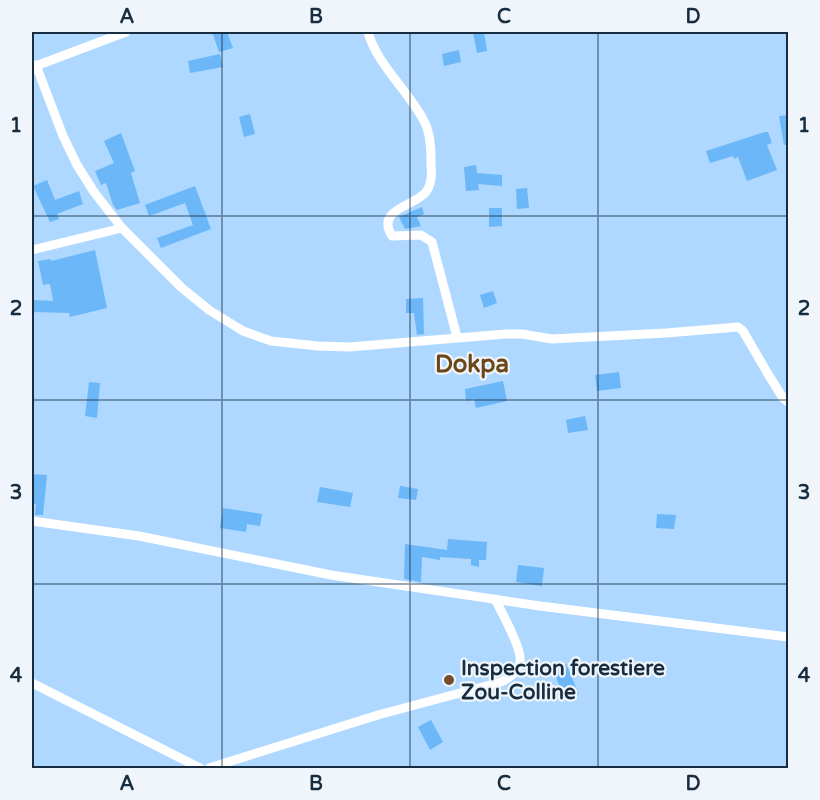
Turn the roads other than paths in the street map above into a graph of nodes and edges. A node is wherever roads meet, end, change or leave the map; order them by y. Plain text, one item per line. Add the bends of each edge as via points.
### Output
1 (126, 32) edge
2 (368, 32) edge
3 (34, 66) edge
4 (122, 228) junction
5 (32, 250) edge
6 (457, 337) junction
7 (789, 402) edge
8 (32, 521) edge
9 (495, 599) junction
10 (789, 637) edge
11 (32, 683) edge
12 (200, 768) edge
13 (209, 768) edge

1 - 3 street
2 - 6 street via 384,64 424,121 429,136 432,178 428,190 392,214 389,231 392,236 421,235 432,242
3 - 4 street via 77,165
4 - 5 street
4 - 6 street via 209,310 271,341 349,347
6 - 7 street via 522,334 552,339 738,327
8 - 9 street via 139,536 331,575
9 - 10 street
9 - 13 street via 521,658 511,678
11 - 12 street

